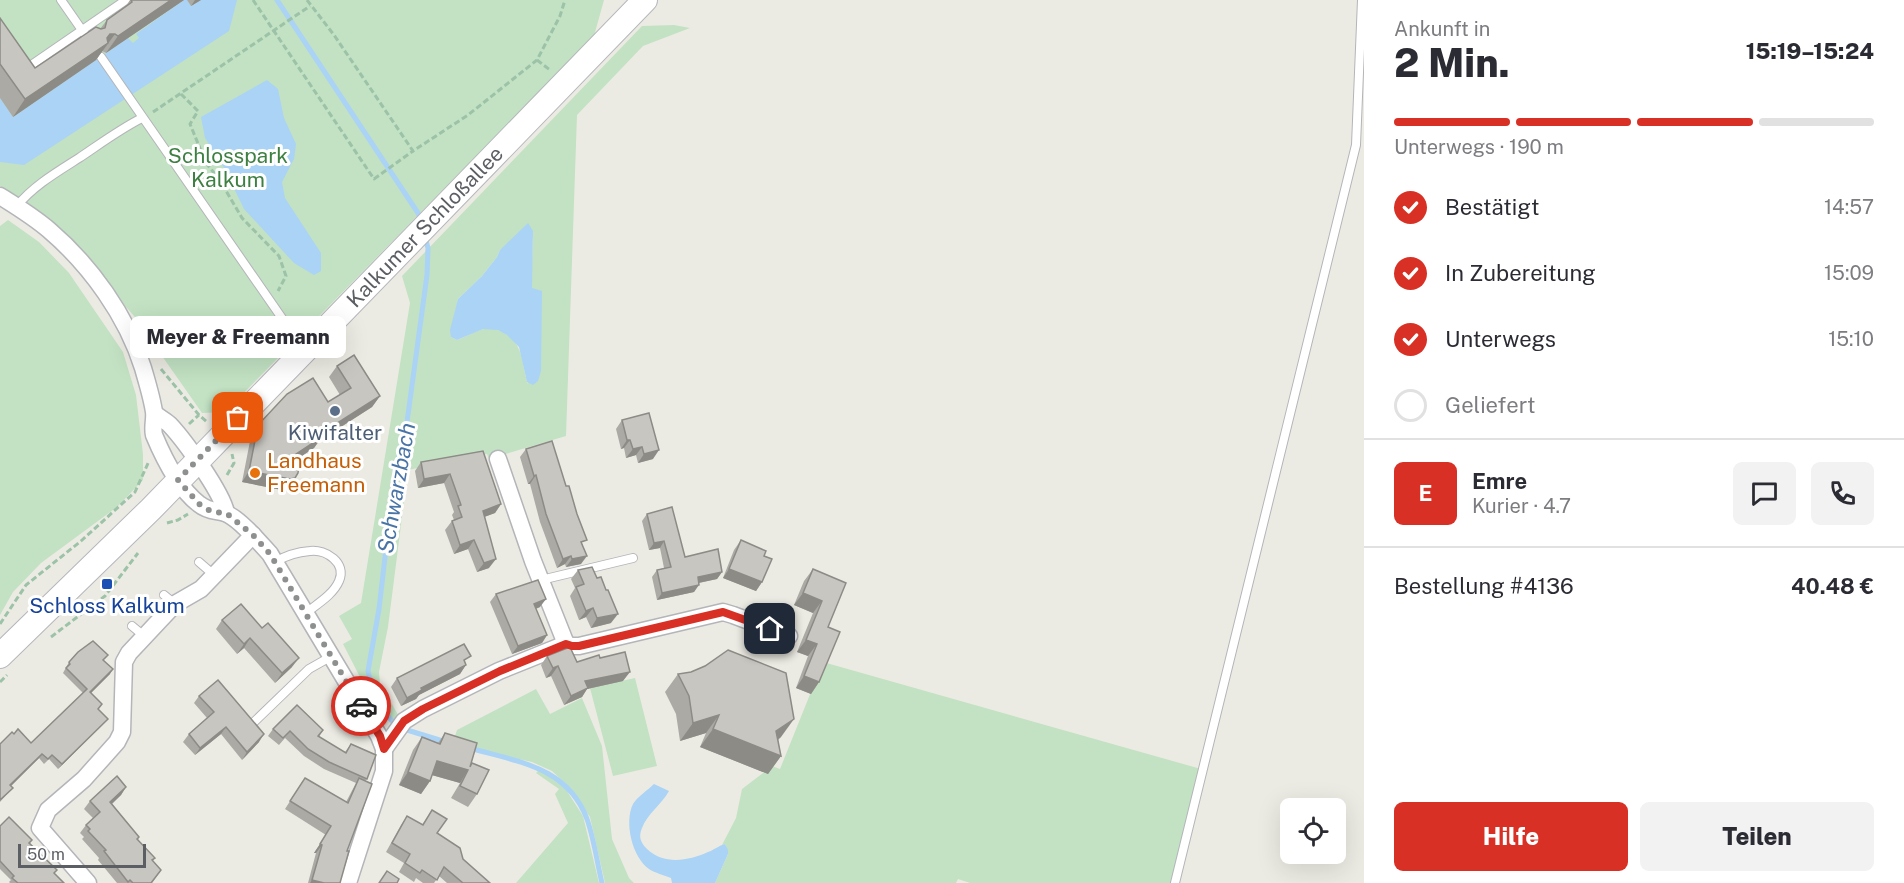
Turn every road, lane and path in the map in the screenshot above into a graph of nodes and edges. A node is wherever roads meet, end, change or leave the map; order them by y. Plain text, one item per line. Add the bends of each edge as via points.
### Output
1 (61, 0) edge
2 (126, 0) edge
3 (253, 0) edge
4 (307, 0) edge
5 (565, 0) edge
6 (645, 0) edge
7 (1362, 0) edge
8 (310, 6) junction
9 (82, 30) junction
10 (274, 32) junction
11 (89, 40) edge
12 (101, 57) edge
13 (537, 60) junction
14 (18, 61) edge
15 (550, 70) dead end
16 (182, 94) junction
17 (142, 118) junction
18 (1360, 147) edge
19 (413, 151) junction
20 (0, 196) edge
21 (17, 206) junction
22 (268, 300) junction
23 (304, 351) junction
24 (157, 365) dead end
25 (154, 414) junction
26 (211, 426) dead end
27 (498, 459) dead end
28 (196, 462) junction
29 (147, 463) dead end
30 (178, 480) junction
31 (199, 504) junction
32 (226, 513) junction
33 (165, 524) dead end
34 (253, 535) junction
35 (143, 546) dead end
36 (633, 558) dead end
37 (199, 562) dead end
38 (275, 562) junction
39 (214, 575) junction
40 (541, 580) junction
41 (306, 613) junction
42 (0, 624) edge
43 (789, 636) dead end
44 (51, 637) dead end
45 (566, 644) junction
46 (332, 656) junction
47 (6, 663) edge
48 (0, 682) edge
49 (254, 722) edge
50 (384, 749) junction
51 (88, 883) edge
52 (348, 883) edge
53 (1175, 883) edge

1 - 9 lane
2 - 9 lane
3 - 10 path
4 - 8 path
5 - 13 path
6 - 23 main road, Kalkumer Schloßallee
7 - 18 lane
8 - 10 path
8 - 19 path
9 - 11 lane
9 - 14 lane via 24,70
10 - 16 path
10 - 19 path via 374,179
12 - 17 lane
13 - 15 path
13 - 19 path via 468,115
16 - 17 path
16 - 22 path via 198,111 190,124 206,163 242,218 279,256 286,276 278,292
17 - 21 lane via 46,180
17 - 22 lane
18 - 53 lane
20 - 21 street
21 - 25 street via 78,257 115,309 143,368
22 - 23 lane
23 - 28 main road, Kalkumer Schloßallee
24 - 26 path
25 - 28 street via 168,423
25 - 30 street via 154,435
27 - 40 street
28 - 30 main road, Kalkumer Schloßallee
28 - 32 street via 216,488
29 - 42 path via 135,492 26,585
30 - 31 street
30 - 47 main road, Kalkumer Schloßallee
31 - 32 street via 212,512
31 - 33 path via 185,517
32 - 34 street
34 - 38 street
34 - 39 street
35 - 44 path via 105,596
36 - 40 lane
37 - 39 lane
38 - 41 street
38 - 41 lane via 312,550 339,564 342,571 334,589
39 - 51 street via 201,589 169,599 138,631 124,662 122,732 84,779 48,810 40,828
40 - 45 street
41 - 46 street
43 - 45 street via 723,612 579,646
45 - 50 street via 423,709 400,725
46 - 49 lane via 309,669
46 - 50 street
47 - 48 path
50 - 52 street via 384,771

